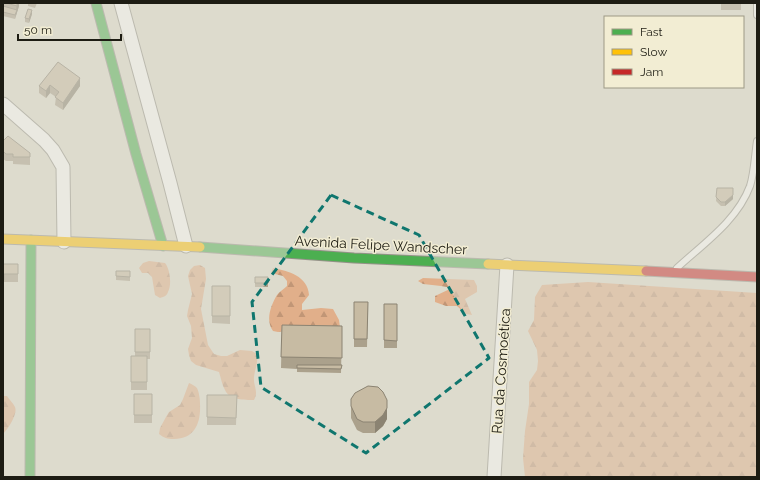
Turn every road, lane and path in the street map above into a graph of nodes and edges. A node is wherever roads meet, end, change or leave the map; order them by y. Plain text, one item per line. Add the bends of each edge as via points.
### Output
1 (96, 3) edge
2 (121, 3) edge
3 (757, 3) edge
4 (757, 15) edge
5 (3, 104) edge
6 (757, 141) edge
7 (3, 239) edge
8 (32, 240) junction
9 (64, 242) junction
10 (163, 246) junction
11 (186, 246) junction
12 (507, 265) junction
13 (672, 272) junction
14 (757, 277) edge
15 (30, 477) edge
16 (494, 477) edge

1 - 10 street
2 - 11 street
3 - 4 lane
5 - 9 street via 44,140 63,166
6 - 13 lane via 750,184 736,212
7 - 8 street, Avenida Felipe Wandscher
8 - 9 street, Avenida Felipe Wandscher
8 - 15 street
9 - 10 street, Avenida Felipe Wandscher
10 - 11 street, Avenida Felipe Wandscher
11 - 12 street, Avenida Felipe Wandscher via 354,258
12 - 13 street, Avenida Felipe Wandscher
12 - 16 street, Rua da Cosmoética
13 - 14 street, Avenida Felipe Wandscher

